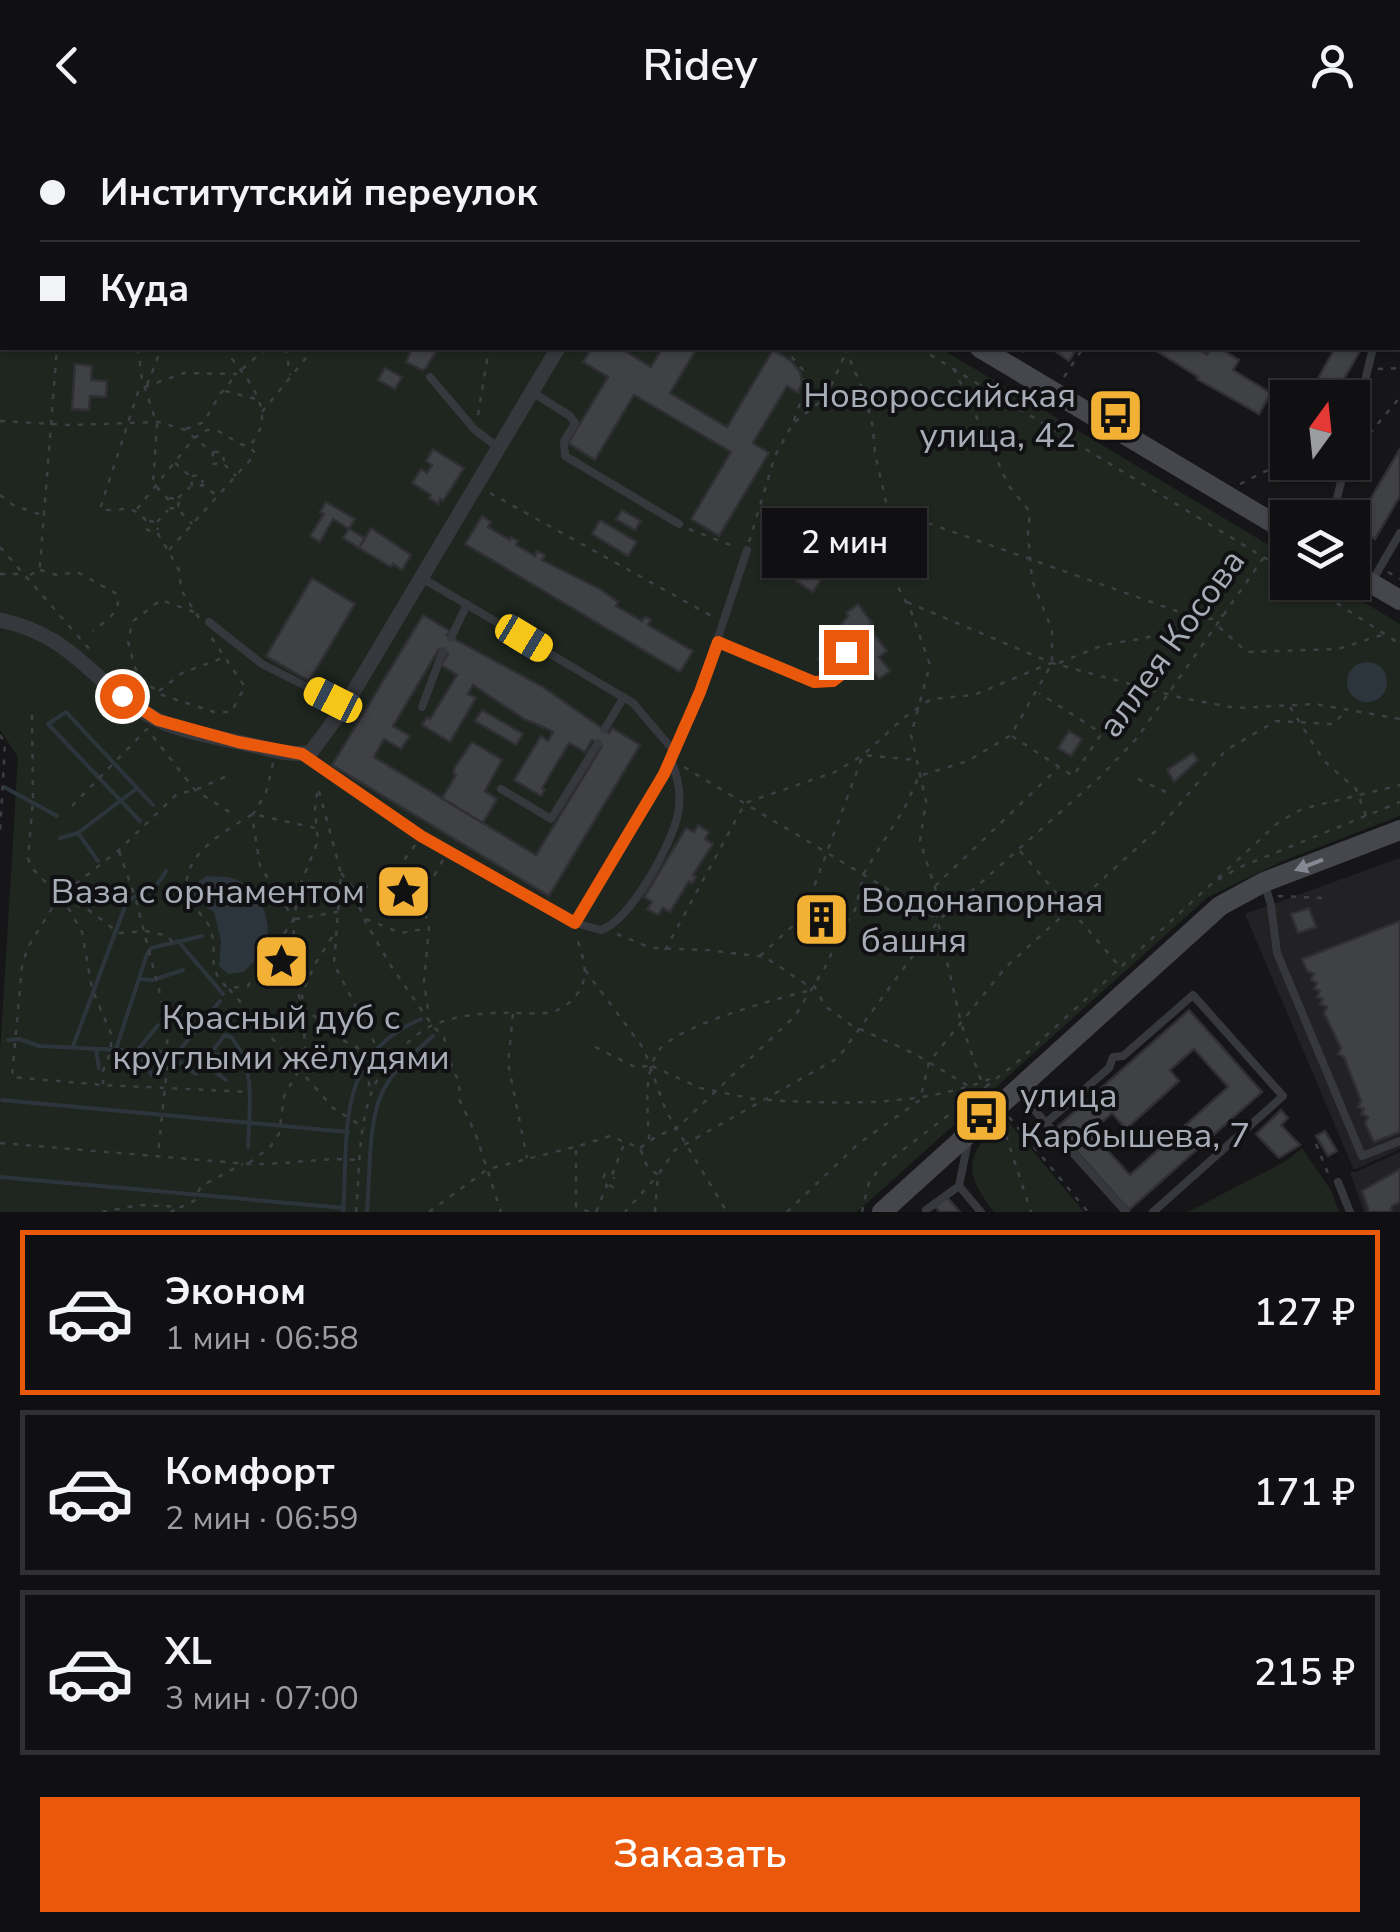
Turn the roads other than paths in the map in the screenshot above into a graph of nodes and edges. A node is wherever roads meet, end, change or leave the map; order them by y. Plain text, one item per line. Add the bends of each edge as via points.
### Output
1 (557, 350) edge
2 (983, 350) edge
3 (1372, 350) edge
4 (430, 377) dead end
5 (1364, 380) edge
6 (532, 392) junction
7 (498, 448) junction
8 (679, 524) road end
9 (1270, 530) edge
10 (1400, 532) edge
11 (747, 550) road end
12 (1370, 568) edge
13 (422, 578) junction
14 (1370, 582) edge
15 (1400, 600) edge
16 (467, 604) junction
17 (0, 620) edge
18 (210, 622) dead end
19 (452, 638) dead end
20 (718, 642) junction
21 (444, 651) dead end
22 (846, 652) dead end
23 (624, 697) junction
24 (345, 706) junction
25 (422, 707) dead end
26 (604, 730) dead end
27 (598, 743) dead end
28 (302, 754) junction
29 (672, 754) junction
30 (501, 789) dead end
31 (1400, 830) edge
32 (1266, 888) junction
33 (575, 923) junction
34 (1016, 1090) junction
35 (1046, 1123) junction
36 (970, 1132) junction
37 (1400, 1142) edge
38 (1338, 1182) dead end
39 (959, 1186) junction
40 (901, 1195) junction
41 (927, 1211) edge
42 (882, 1212) edge
43 (981, 1212) edge
44 (1126, 1212) edge
45 (1153, 1212) edge
46 (1350, 1212) edge

1 - 6 street
2 - 9 main road
3 - 5 lane
4 - 7 lane
6 - 7 street
6 - 8 lane via 575,423 564,456
7 - 13 street
10 - 12 lane
11 - 20 lane
13 - 16 lane
13 - 24 street
14 - 15 main road
16 - 19 lane
16 - 23 lane
17 - 28 street via 50,636 158,720
18 - 24 lane via 262,664
20 - 22 lane via 814,682 843,673
20 - 29 lane
21 - 25 lane
23 - 26 lane
23 - 29 lane via 643,711
24 - 28 street via 318,746
27 - 30 lane via 551,820
28 - 33 lane via 421,836
29 - 33 lane
29 - 33 lane via 680,791 671,837 629,908 606,929
31 -> 32 main road
32 - 34 main road via 1220,906
32 - 37 lane via 1278,952 1362,1156
34 - 35 lane
34 - 36 main road
35 - 44 lane
35 - 45 lane via 1109,1068 1113,1057 1123,1056 1193,995 1283,1096
36 - 39 lane
36 - 40 main road
38 - 46 lane
39 - 41 lane
39 - 43 lane
40 - 41 lane
40 - 42 main road

